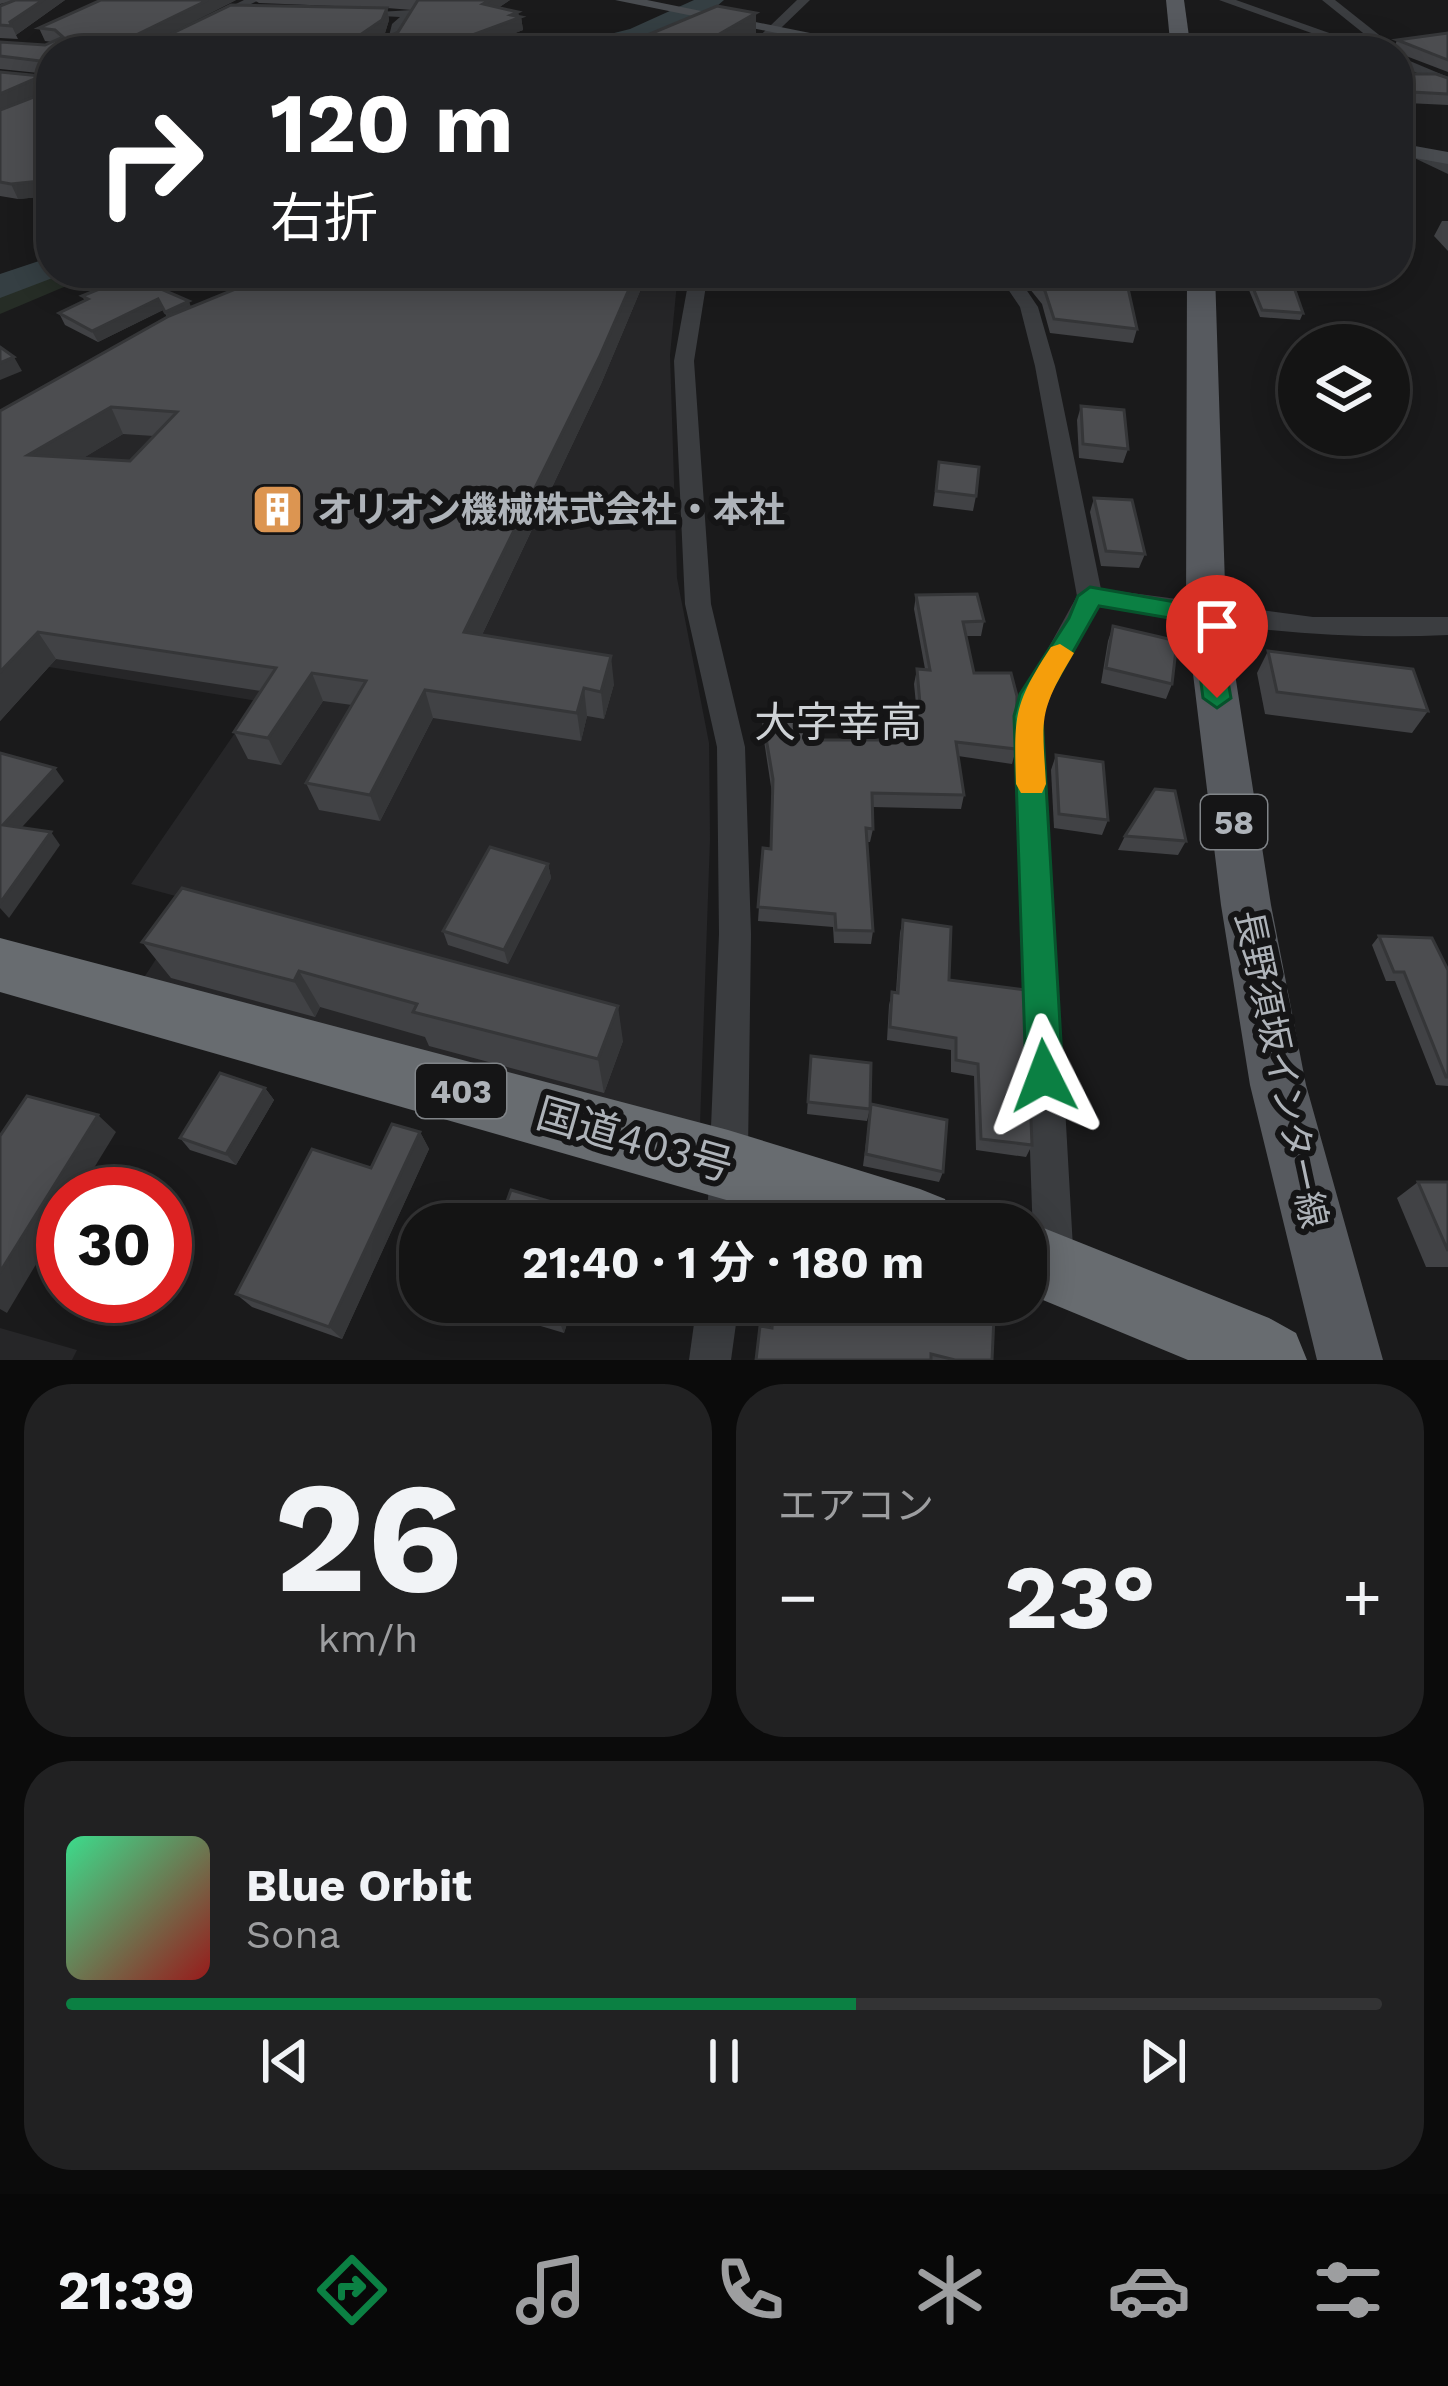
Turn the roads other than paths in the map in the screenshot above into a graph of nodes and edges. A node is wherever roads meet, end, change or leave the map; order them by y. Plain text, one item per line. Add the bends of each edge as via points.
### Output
1 (804, 0) edge
2 (1175, 0) edge
3 (1225, 0) edge
4 (1328, 0) edge
5 (631, 1) edge
6 (254, 5) edge
7 (342, 14) edge
8 (772, 29) junction
9 (178, 36) edge
10 (395, 36) edge
11 (765, 36) edge
12 (810, 36) edge
13 (1179, 36) edge
14 (1331, 36) edge
15 (1378, 36) edge
16 (1448, 60) edge
17 (1413, 62) edge
18 (1413, 67) edge
19 (0, 76) edge
20 (36, 80) edge
21 (1448, 82) edge
22 (1413, 151) edge
23 (1413, 153) edge
24 (1448, 158) edge
25 (1448, 169) edge
26 (696, 288) edge
27 (1016, 288) edge
28 (1201, 288) edge
29 (1090, 596) junction
30 (1205, 616) junction
31 (1448, 626) edge
32 (0, 965) edge
33 (728, 1194) edge
34 (786, 1203) edge
35 (1039, 1203) edge
36 (1047, 1265) edge
37 (715, 1323) edge
38 (710, 1360) edge
39 (1269, 1360) edge
40 (1350, 1360) edge

1 - 8 street
2 - 13 main road
3 - 14 street
4 - 15 street
5 - 8 street
6 - 9 street
7 - 10 street via 412,14
8 - 11 street
8 - 12 street
16 - 17 street
18 - 21 street
19 - 20 street
22 - 24 street
23 - 25 street
26 - 33 street via 684,362 698,604 731,747
27 - 29 street via 1045,366
28 - 30 main road, 長野須坂インター線 / 58
29 - 30 street
29 - 35 street via 1028,716
30 - 31 street via 1326,628
30 - 40 main road, 長野須坂インター線 / 58 via 1278,1084
32 - 33 highway, 国道403号 / 403
33 - 34 highway, 国道403号 / 403
36 - 39 highway
37 - 38 street

